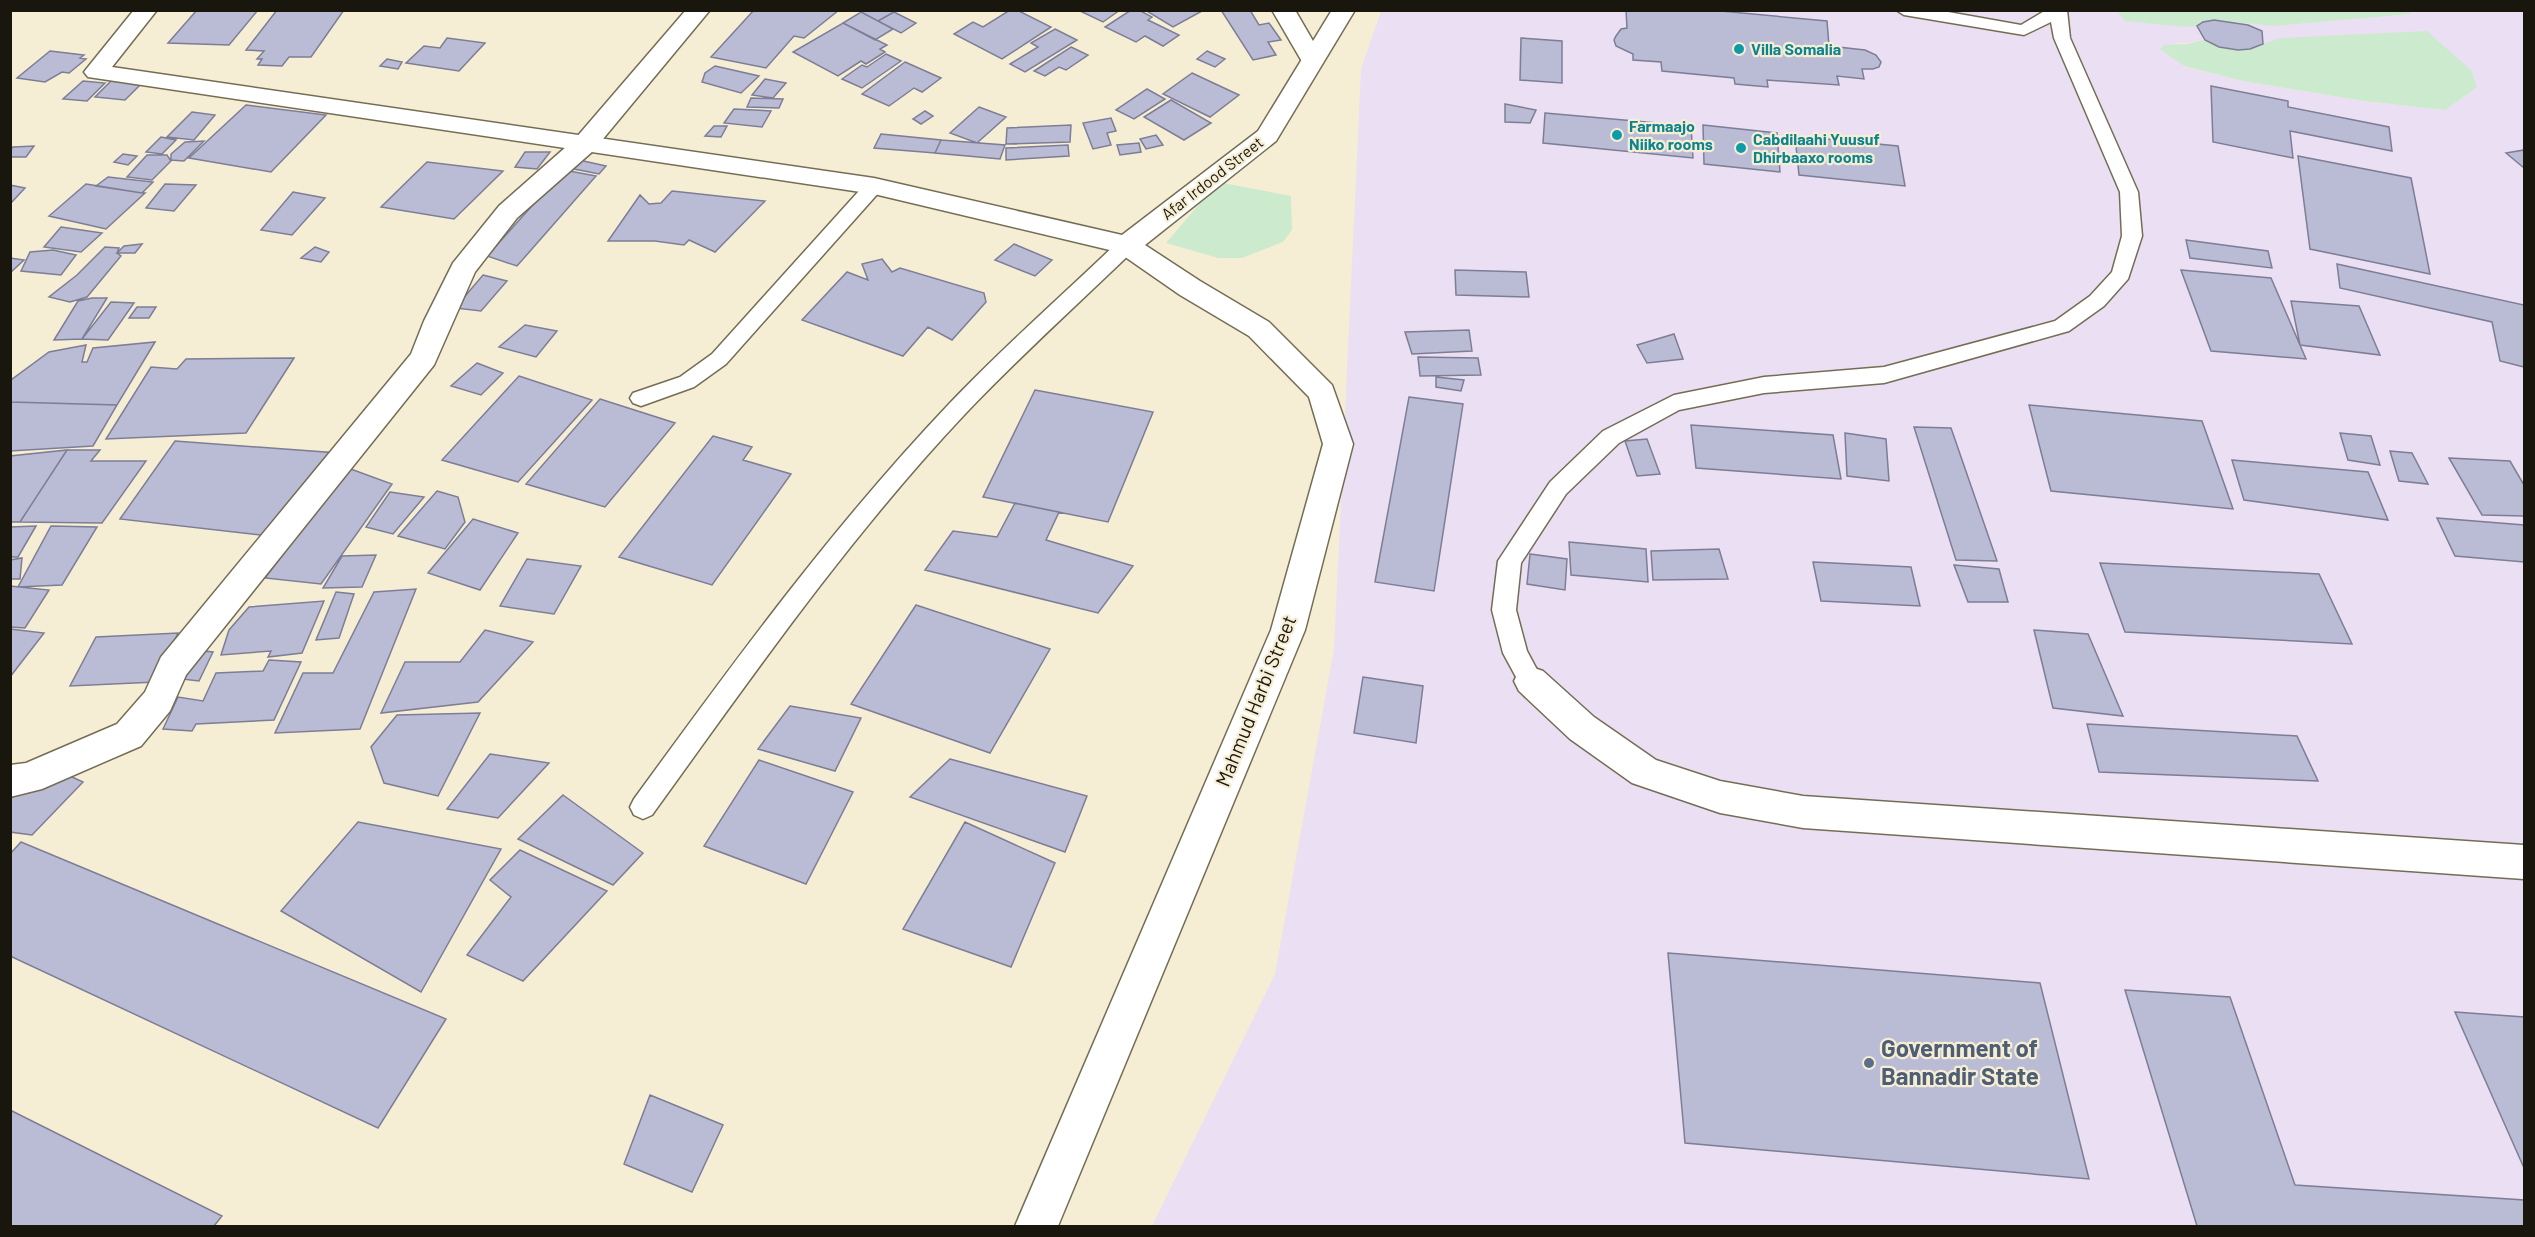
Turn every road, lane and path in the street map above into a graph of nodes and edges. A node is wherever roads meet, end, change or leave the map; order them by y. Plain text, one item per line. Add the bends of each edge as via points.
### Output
1 (146, 10) edge
2 (699, 10) edge
3 (1283, 10) edge
4 (1344, 10) edge
5 (1904, 10) edge
6 (2058, 11) edge
7 (1312, 60) junction
8 (584, 145) junction
9 (874, 186) junction
10 (1127, 245) junction
11 (641, 398) dead end
12 (1531, 681) joint
13 (10, 781) edge
14 (644, 807) dead end
15 (2524, 862) edge
16 (1036, 1227) edge

1 - 8 street via 96,72
2 - 8 street
3 - 7 street
4 - 7 street, Afar Irdood Street
5 - 6 lane via 2024,30
6 - 12 lane via 2062,38 2129,192 2132,236 2121,274 2097,301 2062,326 1884,375 1764,385 1674,403 1611,437 1558,488 1510,561 1504,610 1515,653
7 - 10 street, Afar Irdood Street via 1267,136
8 - 9 street
8 - 13 street via 508,212 463,268 424,358 173,667 158,702 129,735 29,778
9 - 10 street
9 - 11 lane via 719,359 687,382
10 - 14 lane via 957,409 867,511 741,672
10 - 16 street, Mahmud Harbi Street via 1259,329 1322,392 1338,444 1288,630
12 - 15 street via 1582,728 1645,772 1720,797 1803,812

